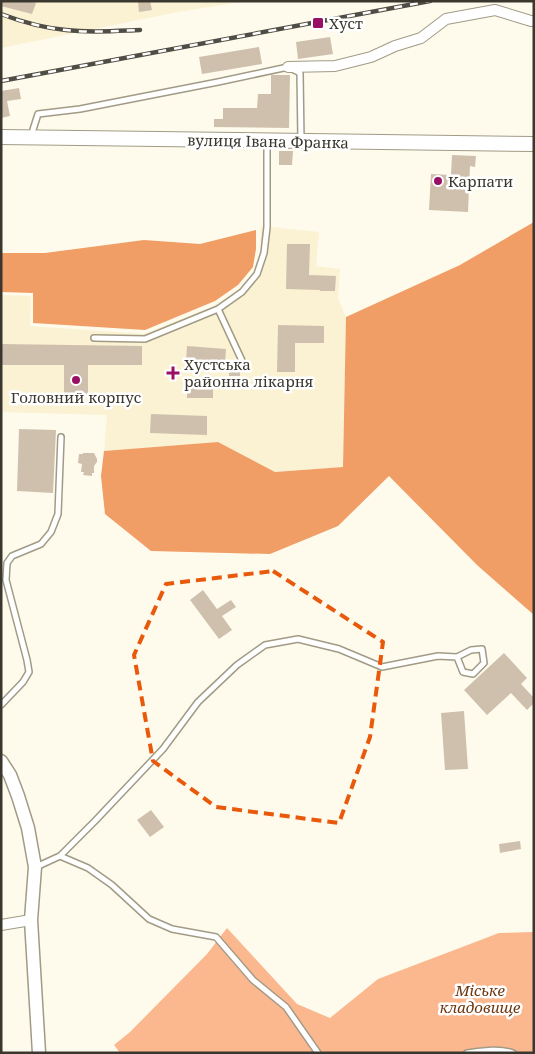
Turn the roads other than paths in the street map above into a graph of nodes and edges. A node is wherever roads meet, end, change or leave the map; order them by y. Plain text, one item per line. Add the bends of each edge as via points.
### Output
1 (534, 21) edge
2 (288, 67) junction
3 (1, 137) edge
4 (30, 137) junction
5 (267, 141) junction
6 (301, 142) junction
7 (534, 144) edge
8 (218, 309) junction
9 (94, 338) dead end
10 (244, 365) dead end
11 (61, 437) dead end
12 (457, 657) junction
13 (1, 705) edge
14 (1, 761) edge
15 (60, 856) junction
16 (35, 867) junction
17 (30, 920) junction
18 (1, 925) edge
19 (39, 1053) edge
20 (318, 1053) edge
21 (468, 1053) edge
22 (513, 1053) edge

1 - 2 street via 495,10 456,17 446,19 421,38 371,57 335,66
2 - 4 lane via 80,109 38,114
2 - 6 lane via 300,72
3 - 4 main road, вулиця Івана Франка
4 - 5 main road, вулиця Івана Франка
5 - 6 main road, вулиця Івана Франка
5 - 8 lane via 264,253 257,274 242,292
6 - 7 main road, вулиця Івана Франка
8 - 9 lane via 145,339
8 - 10 lane
11 - 13 lane via 58,514 51,532 41,544 12,556 7,563 6,580 29,672
12 - 12 lane via 463,672 473,674 484,663 482,649 470,650
12 - 15 lane via 438,656 382,667 340,649 298,639 265,645 237,664 198,702 163,749
14 - 16 street via 18,796
15 - 16 lane
15 - 20 lane via 88,868 149,919 172,929 216,936 253,980 286,1007
16 - 17 street
17 - 18 street
17 - 19 street
21 - 22 lane

